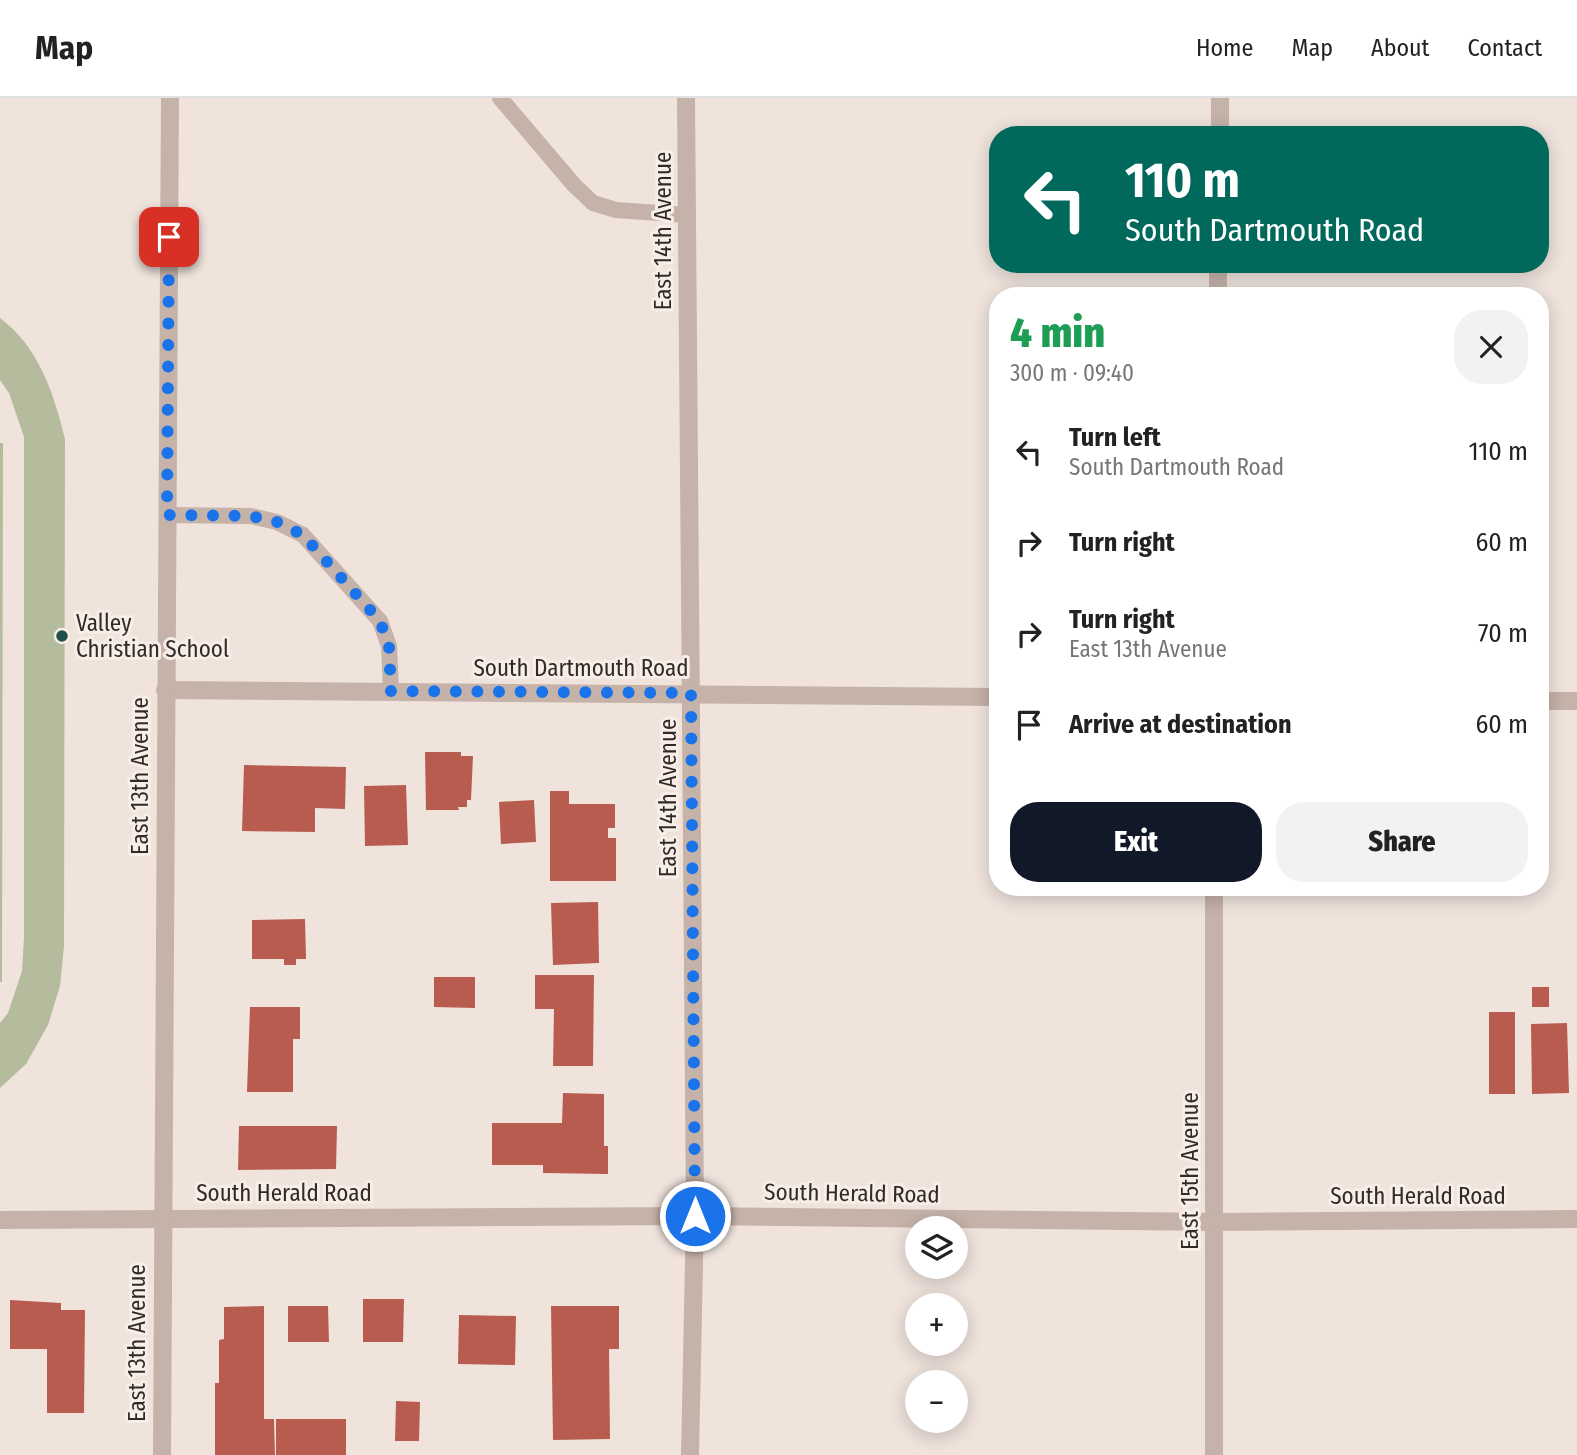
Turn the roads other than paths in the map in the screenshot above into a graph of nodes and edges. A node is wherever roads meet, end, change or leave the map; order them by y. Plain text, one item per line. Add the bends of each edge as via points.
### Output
1 (170, 98) edge
2 (500, 98) edge
3 (686, 98) edge
4 (1220, 98) edge
5 (1220, 126) edge
6 (687, 215) junction
7 (167, 515) junction
8 (165, 690) junction
9 (391, 691) junction
10 (691, 693) junction
11 (989, 696) edge
12 (1549, 701) edge
13 (1577, 701) edge
14 (1213, 896) edge
15 (695, 1216) junction
16 (162, 1218) junction
17 (1577, 1219) edge
18 (0, 1220) edge
19 (1215, 1222) junction
20 (162, 1455) edge
21 (691, 1455) edge
22 (1214, 1455) edge

1 - 7 street, East 13th Avenue
2 - 6 lane via 593,203 616,210
3 - 6 street, East 14th Avenue
4 - 5 street
6 - 10 street, East 14th Avenue
7 - 8 street, East 13th Avenue
7 - 9 lane via 251,516 303,535 380,621 389,646
8 - 9 street, South Dartmouth Road
8 - 16 street, East 13th Avenue
9 - 10 street, South Dartmouth Road
10 - 11 street, South Dartmouth Road
10 - 15 street, East 14th Avenue
12 - 13 street
14 - 19 street, East 15th Avenue
15 - 16 street, South Herald Road
15 - 19 street, South Herald Road
15 - 21 street, East 14th Avenue
16 - 18 street, South Herald Road
16 - 20 street, East 13th Avenue
17 - 19 street, South Herald Road
19 - 22 street, East 15th Avenue

